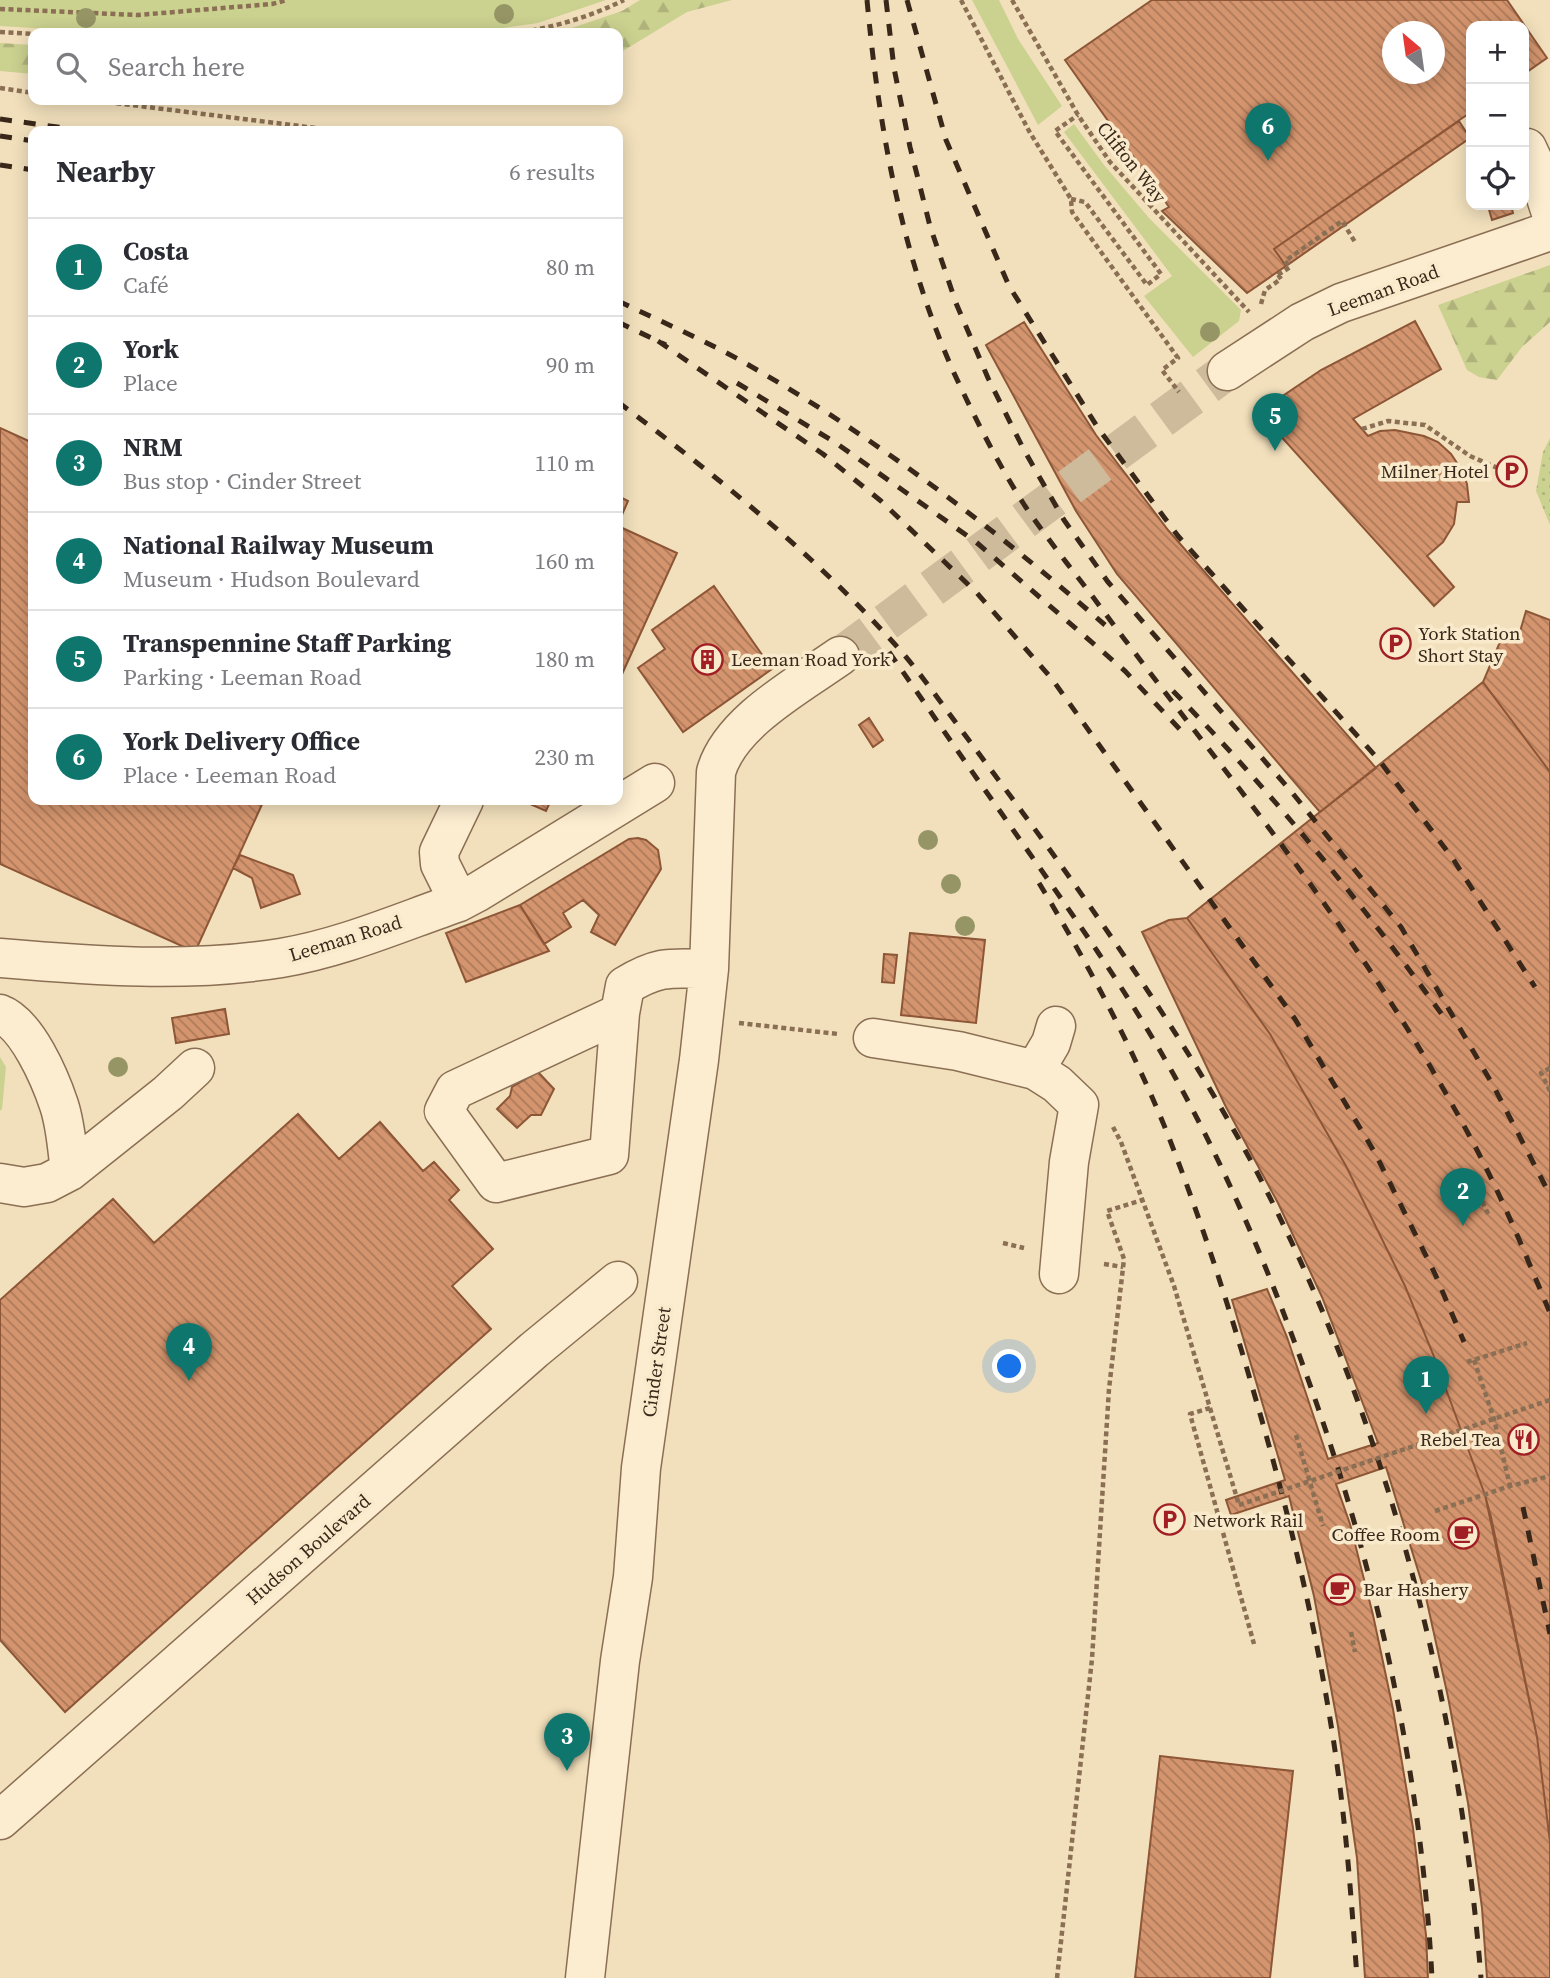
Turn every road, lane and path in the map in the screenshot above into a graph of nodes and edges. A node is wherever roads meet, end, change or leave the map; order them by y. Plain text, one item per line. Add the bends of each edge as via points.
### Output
1 (287, 0) edge
2 (624, 0) edge
3 (961, 0) edge
4 (1012, 0) edge
5 (0, 9) edge
6 (543, 28) edge
7 (0, 32) edge
8 (28, 34) edge
9 (0, 88) edge
10 (28, 92) edge
11 (131, 105) edge
12 (1078, 115) junction
13 (300, 126) edge
14 (1529, 152) edge
15 (1071, 199) junction
16 (1550, 209) edge
17 (1550, 231) edge
18 (1355, 242) dead end
19 (1265, 290) dead end
20 (1250, 314) dead end
21 (1227, 371) tunnel mouth
22 (1179, 392) dead end
23 (1362, 429) dead end
24 (1500, 468) dead end
25 (840, 656) tunnel mouth
26 (656, 783) dead end
27 (623, 804) edge
28 (462, 805) edge
29 (621, 805) edge
30 (459, 902) junction
31 (0, 958) edge
32 (709, 969) junction
33 (620, 1013) junction
34 (0, 1014) edge
35 (731, 1022) dead end
36 (1056, 1026) dead end
37 (873, 1038) joint
38 (195, 1068) dead end
39 (1550, 1068) edge
40 (1035, 1070) junction
41 (1550, 1091) edge
42 (70, 1171) junction
43 (0, 1183) edge
44 (1479, 1194) dead end
45 (1489, 1216) dead end
46 (1003, 1243) dead end
47 (1026, 1248) dead end
48 (1104, 1264) dead end
49 (1123, 1267) junction
50 (1059, 1273) dead end
51 (618, 1281) dead end
52 (1527, 1343) dead end
53 (1474, 1360) junction
54 (1467, 1362) dead end
55 (1550, 1401) edge
56 (1210, 1408) junction
57 (1494, 1419) junction
58 (1296, 1435) dead end
59 (1550, 1476) edge
60 (1310, 1481) junction
61 (1510, 1486) junction
62 (1435, 1511) dead end
63 (1323, 1525) dead end
64 (1351, 1632) dead end
65 (1254, 1644) dead end
66 (1355, 1652) dead end
67 (0, 1820) edge
68 (585, 1978) edge
69 (1057, 1978) edge

1 - 5 path via 138,15
2 - 6 path
3 - 15 path via 1029,131
4 - 12 path, Clifton Way
7 - 8 path
9 - 10 path
11 - 13 path
12 - 15 path via 1055,131 1161,274 1147,285 1085,202
12 - 20 path, Clifton Way via 1110,162
14 - 16 street
15 - 22 path via 1072,212 1178,358 1162,370
17 - 21 street, Leeman Road via 1341,303 1302,321
18 - 19 path via 1342,221 1285,261 1290,267 1277,274 1281,279
23 - 24 path via 1388,421 1425,425 1470,456
25 - 32 street, Cinder Street via 763,712 720,758 715,782
26 - 27 street, Leeman Road
28 - 30 street via 439,852
29 - 30 street, Leeman Road
30 - 31 street, Leeman Road via 344,942 228,965 152,968
32 - 33 street via 659,968 643,974 625,986
32 - 68 street, Cinder Street via 641,1468 633,1577
33 - 33 street via 455,1090 444,1111 496,1182 609,1155
34 - 42 street via 22,1033 43,1067 60,1106
35 - 37 path
36 - 40 street
37 - 40 street via 958,1051
38 - 42 street
39 - 41 path via 1541,1073
40 - 50 street via 1079,1105
42 - 43 street via 36,1185
44 - 45 path
46 - 47 path
48 - 49 path
49 - 56 path via 1107,1211 1142,1200 1174,1286
49 - 69 path via 1109,1389 1092,1659
51 - 67 street, Hudson Boulevard
52 - 53 path
53 - 54 path
53 - 57 path
55 - 57 path, bridge
56 - 60 path, bridge via 1240,1505
56 - 65 path via 1190,1414
57 - 60 path, bridge
57 - 61 path
58 - 60 path
59 - 61 path
60 - 63 path
61 - 62 path
64 - 66 path

